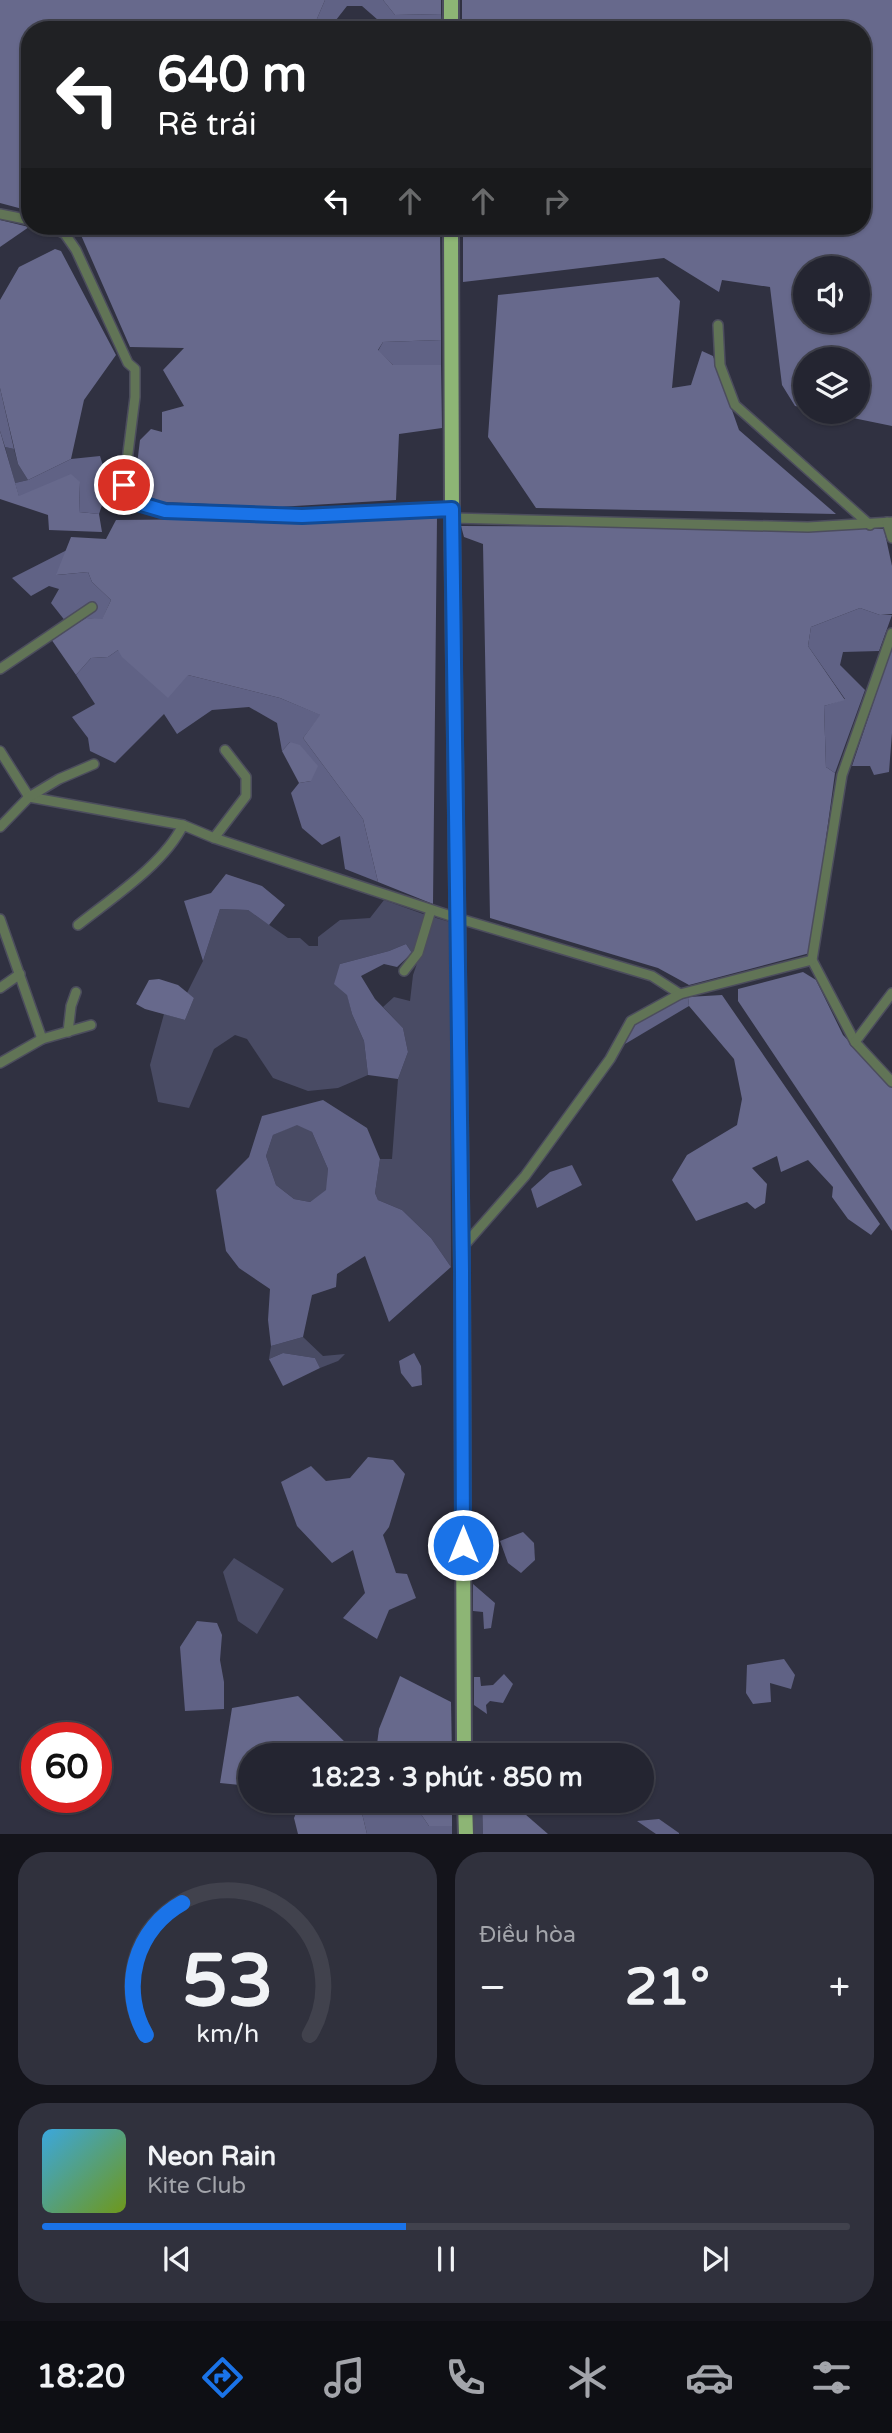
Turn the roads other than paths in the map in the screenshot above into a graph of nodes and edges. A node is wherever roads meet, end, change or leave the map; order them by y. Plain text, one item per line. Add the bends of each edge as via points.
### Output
1 (451, 0) edge
2 (451, 21) edge
3 (0, 214) edge
4 (21, 218) edge
5 (66, 235) edge
6 (452, 235) edge
7 (718, 325) dead end
8 (452, 513) junction
9 (890, 522) edge
10 (870, 524) junction
11 (892, 538) edge
12 (92, 607) dead end
13 (892, 633) edge
14 (0, 669) edge
15 (225, 750) dead end
16 (0, 751) edge
17 (94, 764) dead end
18 (30, 797) junction
19 (183, 825) junction
20 (0, 827) edge
21 (214, 838) junction
22 (431, 910) junction
23 (457, 918) junction
24 (0, 919) edge
25 (79, 925) dead end
26 (812, 960) junction
27 (404, 971) dead end
28 (20, 974) junction
29 (0, 988) edge
30 (76, 992) dead end
31 (892, 993) edge
32 (680, 994) junction
33 (91, 1025) dead end
34 (68, 1032) junction
35 (42, 1039) junction
36 (856, 1042) junction
37 (0, 1063) edge
38 (892, 1082) edge
39 (461, 1249) junction
40 (464, 1743) edge
41 (465, 1813) edge
42 (466, 1834) edge

1 - 2 main road
3 - 4 street
5 - 8 street via 135,369 124,485 131,501 165,511
6 - 8 main road
7 - 10 street via 720,365 735,405
8 - 10 street via 808,527
8 - 23 main road
9 - 10 street
9 - 11 street
12 - 14 street
13 - 26 street via 842,775
15 - 21 street via 246,777 246,796
16 - 18 street
17 - 18 street
18 - 19 street
18 - 20 street
19 - 21 street
19 - 25 street via 176,839 139,876
21 - 22 street
22 - 23 street
22 - 27 street via 418,953
23 - 32 street via 652,976
23 - 39 main road
24 - 28 street
26 - 32 street
26 - 36 street
28 - 29 street
28 - 35 street
30 - 34 street
31 - 36 street
32 - 39 street via 631,1021 611,1059 525,1176
33 - 34 street
34 - 35 street
35 - 37 street
36 - 38 street
39 - 40 main road
41 - 42 main road

